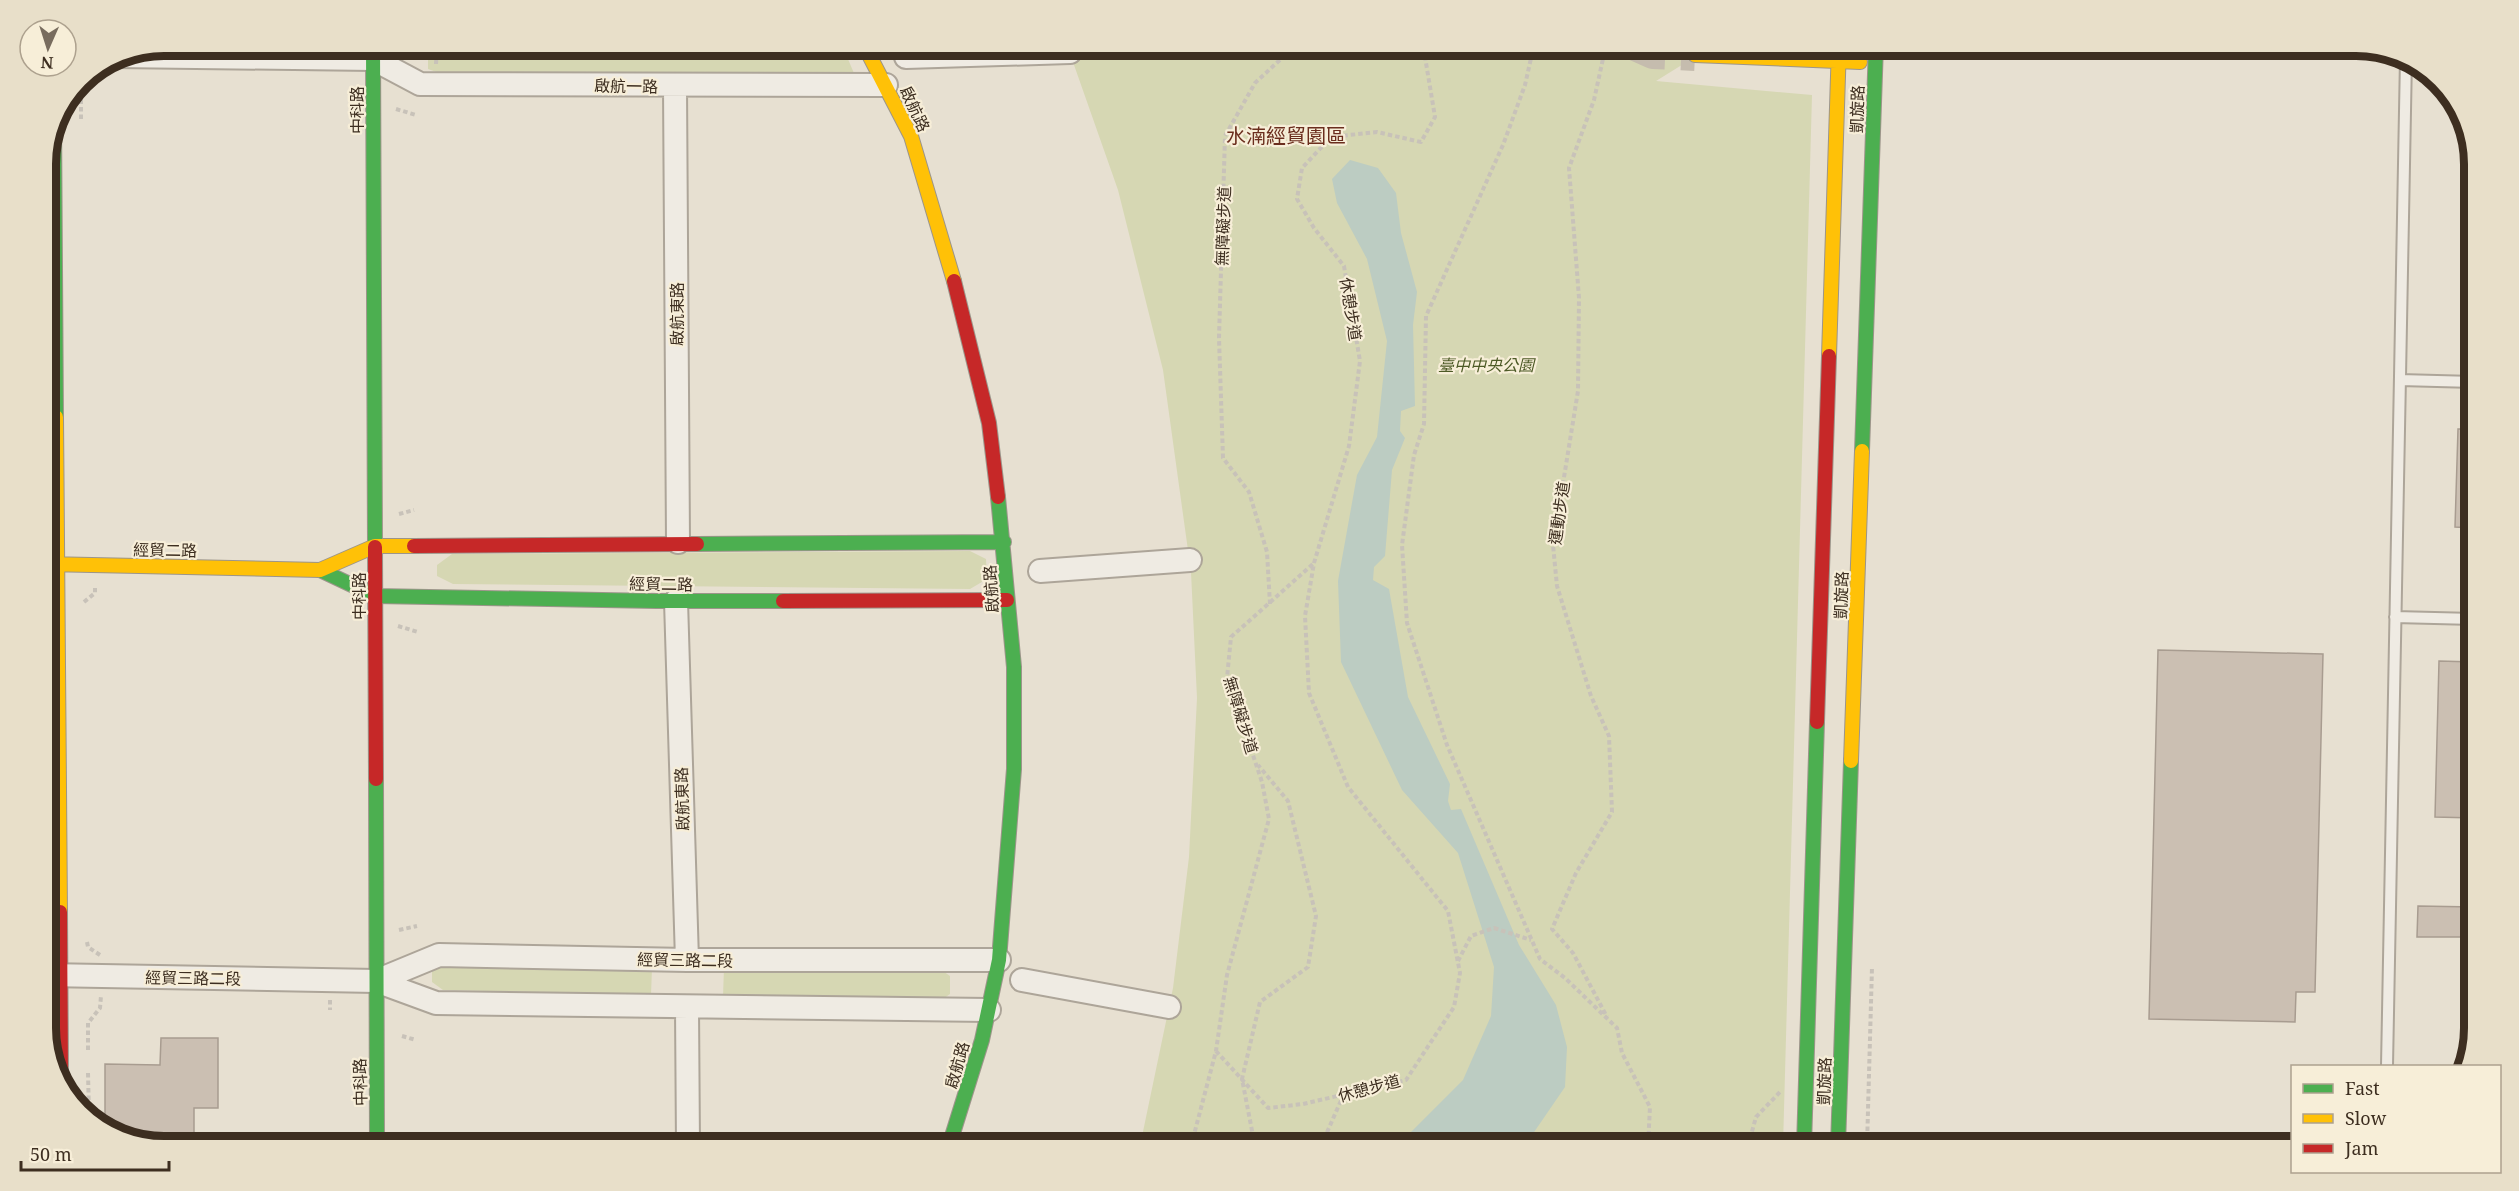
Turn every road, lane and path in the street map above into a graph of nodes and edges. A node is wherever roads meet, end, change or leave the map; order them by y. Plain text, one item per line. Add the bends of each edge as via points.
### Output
1 (373, 56) edge
2 (379, 56) edge
3 (870, 56) edge
4 (939, 56) edge
5 (1284, 56) edge
6 (1425, 56) edge
7 (1532, 56) edge
8 (1603, 56) edge
9 (1724, 56) edge
10 (1839, 56) edge
11 (1875, 56) edge
12 (906, 57) dead end
13 (1839, 60) junction
14 (1875, 64) junction
15 (2406, 68) edge
16 (91, 83) edge
17 (886, 85) junction
18 (675, 87) junction
19 (81, 121) dead end
20 (2400, 380) junction
21 (2463, 382) edge
22 (678, 542) junction
23 (1004, 542) junction
24 (375, 546) junction
25 (1190, 560) dead end
26 (1314, 563) junction
27 (56, 564) edge
28 (320, 570) junction
29 (1040, 571) dead end
30 (375, 596) junction
31 (1007, 600) junction
32 (676, 601) junction
33 (1270, 604) junction
34 (2396, 618) junction
35 (2464, 619) edge
36 (1255, 762) junction
37 (1532, 940) junction
38 (687, 960) junction
39 (999, 960) junction
40 (1458, 962) junction
41 (56, 975) edge
42 (1022, 980) dead end
43 (376, 981) junction
44 (1169, 1007) dead end
45 (100, 1008) dead end
46 (687, 1008) junction
47 (989, 1010) junction
48 (56, 1020) edge
49 (1609, 1020) junction
50 (1216, 1051) junction
51 (59, 1053) edge
52 (88, 1057) dead end
53 (2387, 1065) edge
54 (88, 1068) dead end
55 (1242, 1079) junction
56 (1784, 1087) dead end
57 (1343, 1095) junction
58 (88, 1105) edge
59 (377, 1136) edge
60 (688, 1136) edge
61 (952, 1136) edge
62 (1194, 1136) edge
63 (1253, 1136) edge
64 (1325, 1136) edge
65 (1649, 1136) edge
66 (1751, 1136) edge
67 (1804, 1136) edge
68 (1838, 1136) edge

1 - 24 street, 中科路
2 - 18 street, 啟航一路 via 420,84
3 - 17 street, 啟航路
4 - 12 street
5 - 33 path, 無障礙步道 via 1255,83 1225,136 1219,338 1223,458 1250,492 1267,552
6 - 26 path, 休憩步道 via 1435,117 1421,142 1377,132 1331,137 1302,168 1297,199 1344,266 1360,361 1349,446
7 - 37 path via 1503,145 1426,316 1424,424 1414,455 1402,545 1407,622 1443,734
8 - 49 path, 運動步道 via 1594,100 1569,168 1579,297 1578,391 1553,545 1557,586 1591,696 1609,736 1611,812 1576,873 1552,929 1573,953
9 - 13 street
10 - 13 street, 凱旋路
11 - 14 street, 凱旋路
13 - 14 street
13 - 67 street, 凱旋路
14 - 68 street, 凱旋路
15 - 20 lane
16 - 19 path via 81,97
17 - 18 street, 啟航一路
17 - 23 street, 啟航路 via 911,136 961,304 989,423
18 - 22 street, 啟航東路
20 - 21 lane
20 - 34 lane
22 - 23 street, 經貿二路
22 - 24 street, 經貿二路
23 - 31 street, 啟航路
24 - 28 street, 經貿二路
24 - 30 street, 中科路
25 - 29 street
26 - 33 path
26 - 40 path via 1305,616 1309,693 1348,787 1448,911
27 - 28 street, 經貿二路
28 - 30 street, 經貿二路
30 - 32 street, 經貿二路
30 - 43 street, 中科路
31 - 32 street, 經貿二路
31 - 39 street, 啟航路 via 1014,667 1014,770
32 - 38 street, 啟航東路
33 - 36 path, 無障礙步道 via 1231,637 1227,678
34 - 35 lane
34 - 53 lane
36 - 50 path via 1269,819 1227,975
36 - 55 path, 無障礙步道 via 1288,801 1316,916 1308,967 1260,1002
37 - 40 path, 休憩步道 via 1494,928 1471,936
37 - 49 path via 1540,959
38 - 39 street, 經貿三路二段
38 - 43 street, 經貿三路二段 via 439,955
39 - 47 street, 啟航路
40 - 57 path, 休憩步道 via 1454,1007 1406,1080
41 - 43 street, 經貿三路二段
42 - 44 street
43 - 46 street, 經貿三路二段 via 436,1004
43 - 59 street, 中科路
45 - 52 path via 88,1023
46 - 47 street, 經貿三路二段
46 - 60 street
47 - 61 street, 啟航路
48 - 51 street
49 - 65 path via 1617,1028 1622,1053 1650,1107
50 - 55 path, 休憩步道
50 - 62 path
54 - 58 path
55 - 57 path, 休憩步道 via 1268,1108
55 - 63 path, 無障礙步道
56 - 66 path via 1756,1117
57 - 64 path

